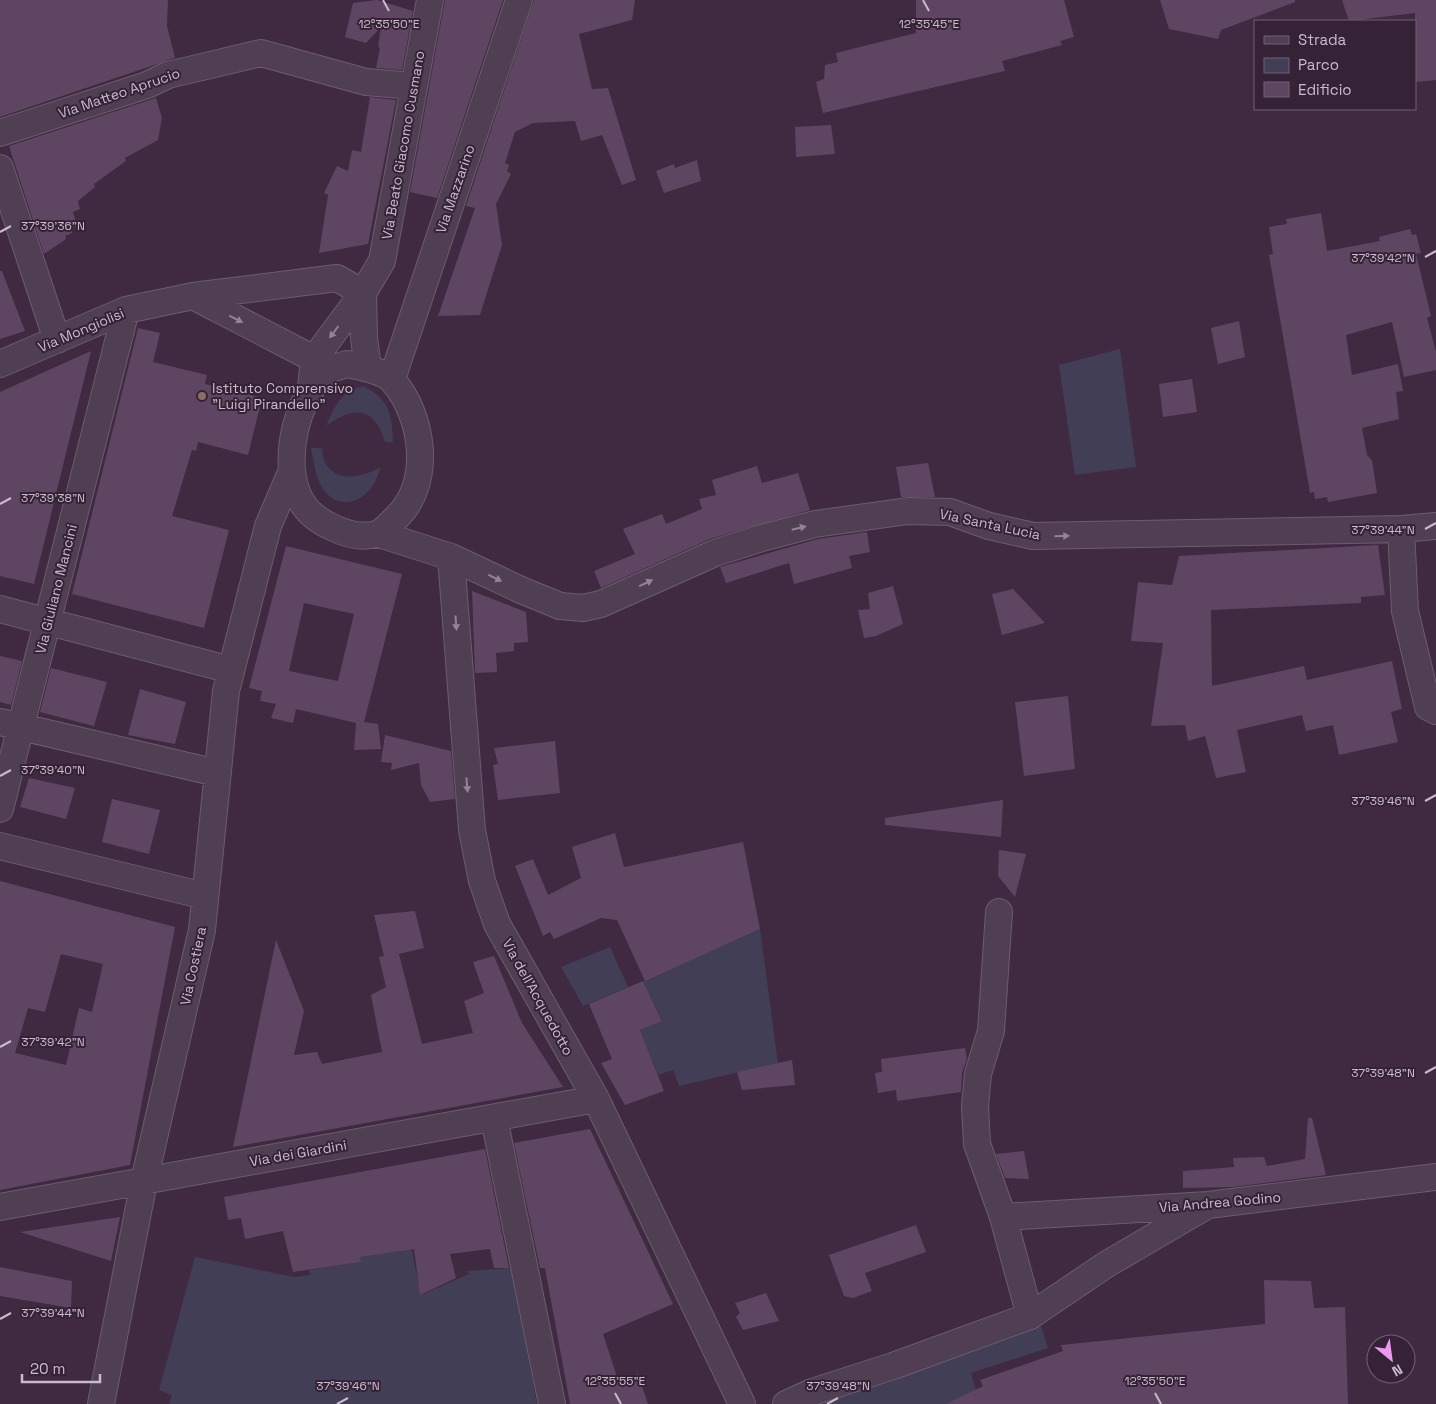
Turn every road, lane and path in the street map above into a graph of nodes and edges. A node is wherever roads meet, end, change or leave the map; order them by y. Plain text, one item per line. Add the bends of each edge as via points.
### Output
1 (430, 0) edge
2 (519, 0) edge
3 (414, 86) junction
4 (0, 133) edge
5 (0, 168) edge
6 (363, 293) junction
7 (193, 296) junction
8 (126, 310) junction
9 (57, 340) junction
10 (314, 358) junction
11 (0, 364) edge
12 (368, 368) junction
13 (392, 379) junction
14 (311, 388) junction
15 (292, 470) junction
16 (317, 520) junction
17 (268, 526) junction
18 (1436, 526) edge
19 (1401, 529) junction
20 (379, 534) junction
21 (451, 557) junction
22 (0, 609) edge
23 (47, 622) junction
24 (231, 670) junction
25 (1436, 711) edge
26 (10, 724) edge
27 (217, 773) junction
28 (0, 809) edge
29 (0, 846) edge
30 (205, 896) junction
31 (999, 912) dead end
32 (596, 1099) junction
33 (494, 1118) junction
34 (1436, 1177) edge
35 (144, 1181) junction
36 (1208, 1205) junction
37 (0, 1207) edge
38 (1002, 1217) junction
39 (1030, 1316) junction
40 (101, 1404) edge
41 (552, 1404) edge
42 (742, 1404) edge
43 (786, 1404) edge

1 - 3 street, Via Beato Giacomo Cusmano
2 - 13 street, Via Mazzarino
3 - 4 street, Via Matteo Aprucio via 366,82 261,54 168,75 147,85
3 - 6 street, Via Beato Giacomo Cusmano via 382,261
5 - 9 street
6 - 7 street, Via Mongiolisi via 336,278
6 -> 10 street
6 - 12 street
7 - 8 street, Via Mongiolisi
7 -> 10 street
8 - 9 street, Via Mongiolisi
8 - 23 street, Via Giuliano Mancini
9 - 11 street, Via Mongiolisi
10 - 14 street
12 - 13 street
12 - 14 street via 347,364 327,370
13 - 20 street via 406,401 420,436 417,483 401,514
14 - 15 street via 294,428
15 - 16 street via 300,499
15 - 17 street, Via Costiera
16 - 17 street
16 - 20 street via 349,536
17 - 24 street, Via Costiera
18 - 19 street, Via Santa Lucia
21 -> 19 street, Via Santa Lucia via 560,606 583,608 602,604 715,553 762,538 815,524 908,511 950,512 989,526 1033,536
19 - 25 street via 1405,611 1428,707
20 - 21 street, Via Santa Lucia
21 -> 32 street, Via dell'Acquedotto via 471,821 482,881 497,924
22 - 23 street
23 - 24 street
23 - 26 street, Via Giuliano Mancini
24 - 27 street, Via Costiera
26 - 27 street
26 - 28 street, Via Giuliano Mancini
27 - 30 street, Via Costiera
29 - 30 street
30 - 35 street, Via Costiera via 202,930
31 - 38 street via 991,1031 978,1074 975,1106 977,1144
32 - 33 street, Via dei Giardini
32 - 42 street, Via dell'Acquedotto
33 - 35 street, Via dei Giardini
33 - 41 street
34 - 36 street, Via Andrea Godino
35 - 37 street, Via dei Giardini
35 - 40 street, Via Costiera
36 - 38 street, Via Andrea Godino
36 - 39 street via 1108,1264
38 - 39 street
39 - 43 street

